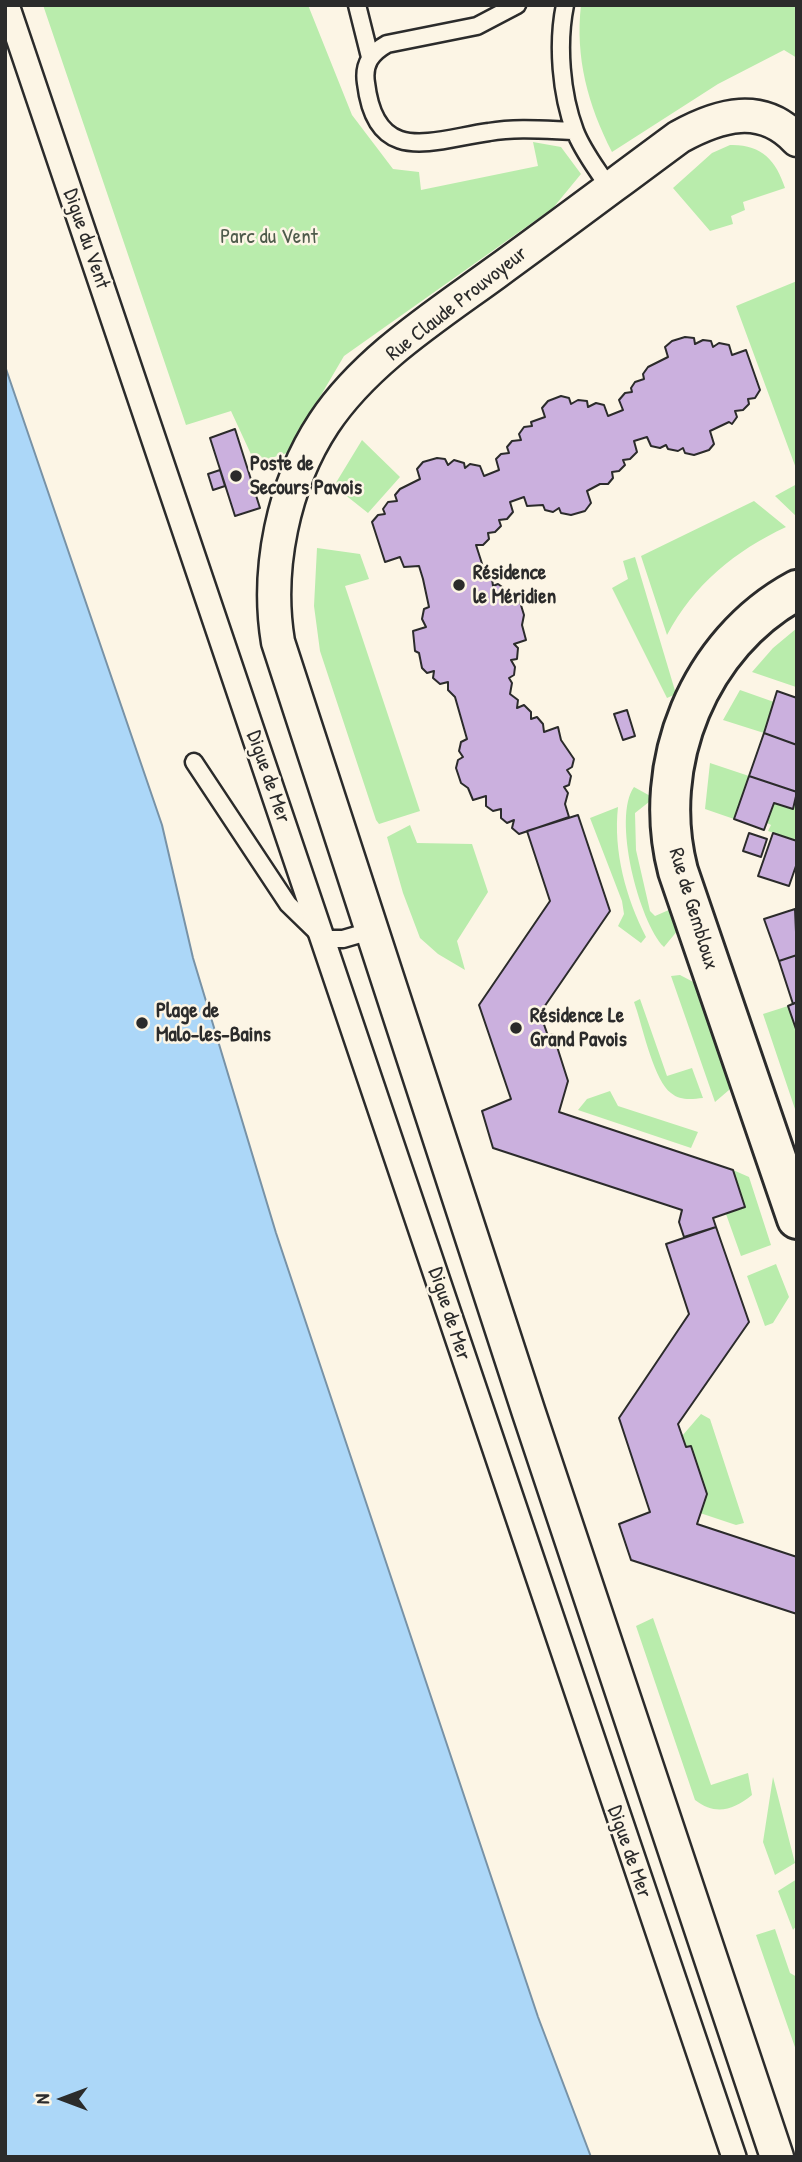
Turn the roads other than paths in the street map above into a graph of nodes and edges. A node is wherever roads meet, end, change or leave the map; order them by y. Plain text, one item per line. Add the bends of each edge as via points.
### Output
1 (7, 5) edge
2 (357, 5) edge
3 (516, 5) edge
4 (565, 5) edge
5 (370, 57) junction
6 (575, 131) junction
7 (797, 140) edge
8 (609, 188) junction
9 (164, 472) joint
10 (797, 590) edge
11 (278, 642) joint
12 (194, 762) dead end
13 (373, 930) junction
14 (324, 939) junction
15 (797, 1219) edge
16 (734, 2157) edge
17 (777, 2157) edge

1 - 9 street, Digue du Vent
2 - 5 lane
3 - 5 lane via 477,26 387,44
4 - 6 lane via 562,60
5 - 6 lane via 365,80 372,106 398,141 419,145 511,129
6 - 8 lane
7 - 8 street, Rue Claude Prouvoyeur via 765,118 721,117 679,138
8 - 11 street, Rue Claude Prouvoyeur via 426,324 332,411 298,477 281,532 274,588
9 - 14 street, Digue de Mer
10 - 15 street, Rue de Gembloux via 750,624 708,677 680,736 669,811 678,871
11 - 13 street, Digue de Mer
12 - 14 lane via 288,904
13 - 14 lane
13 - 17 street, Digue de Mer via 528,1413
14 - 16 street, Digue de Mer

